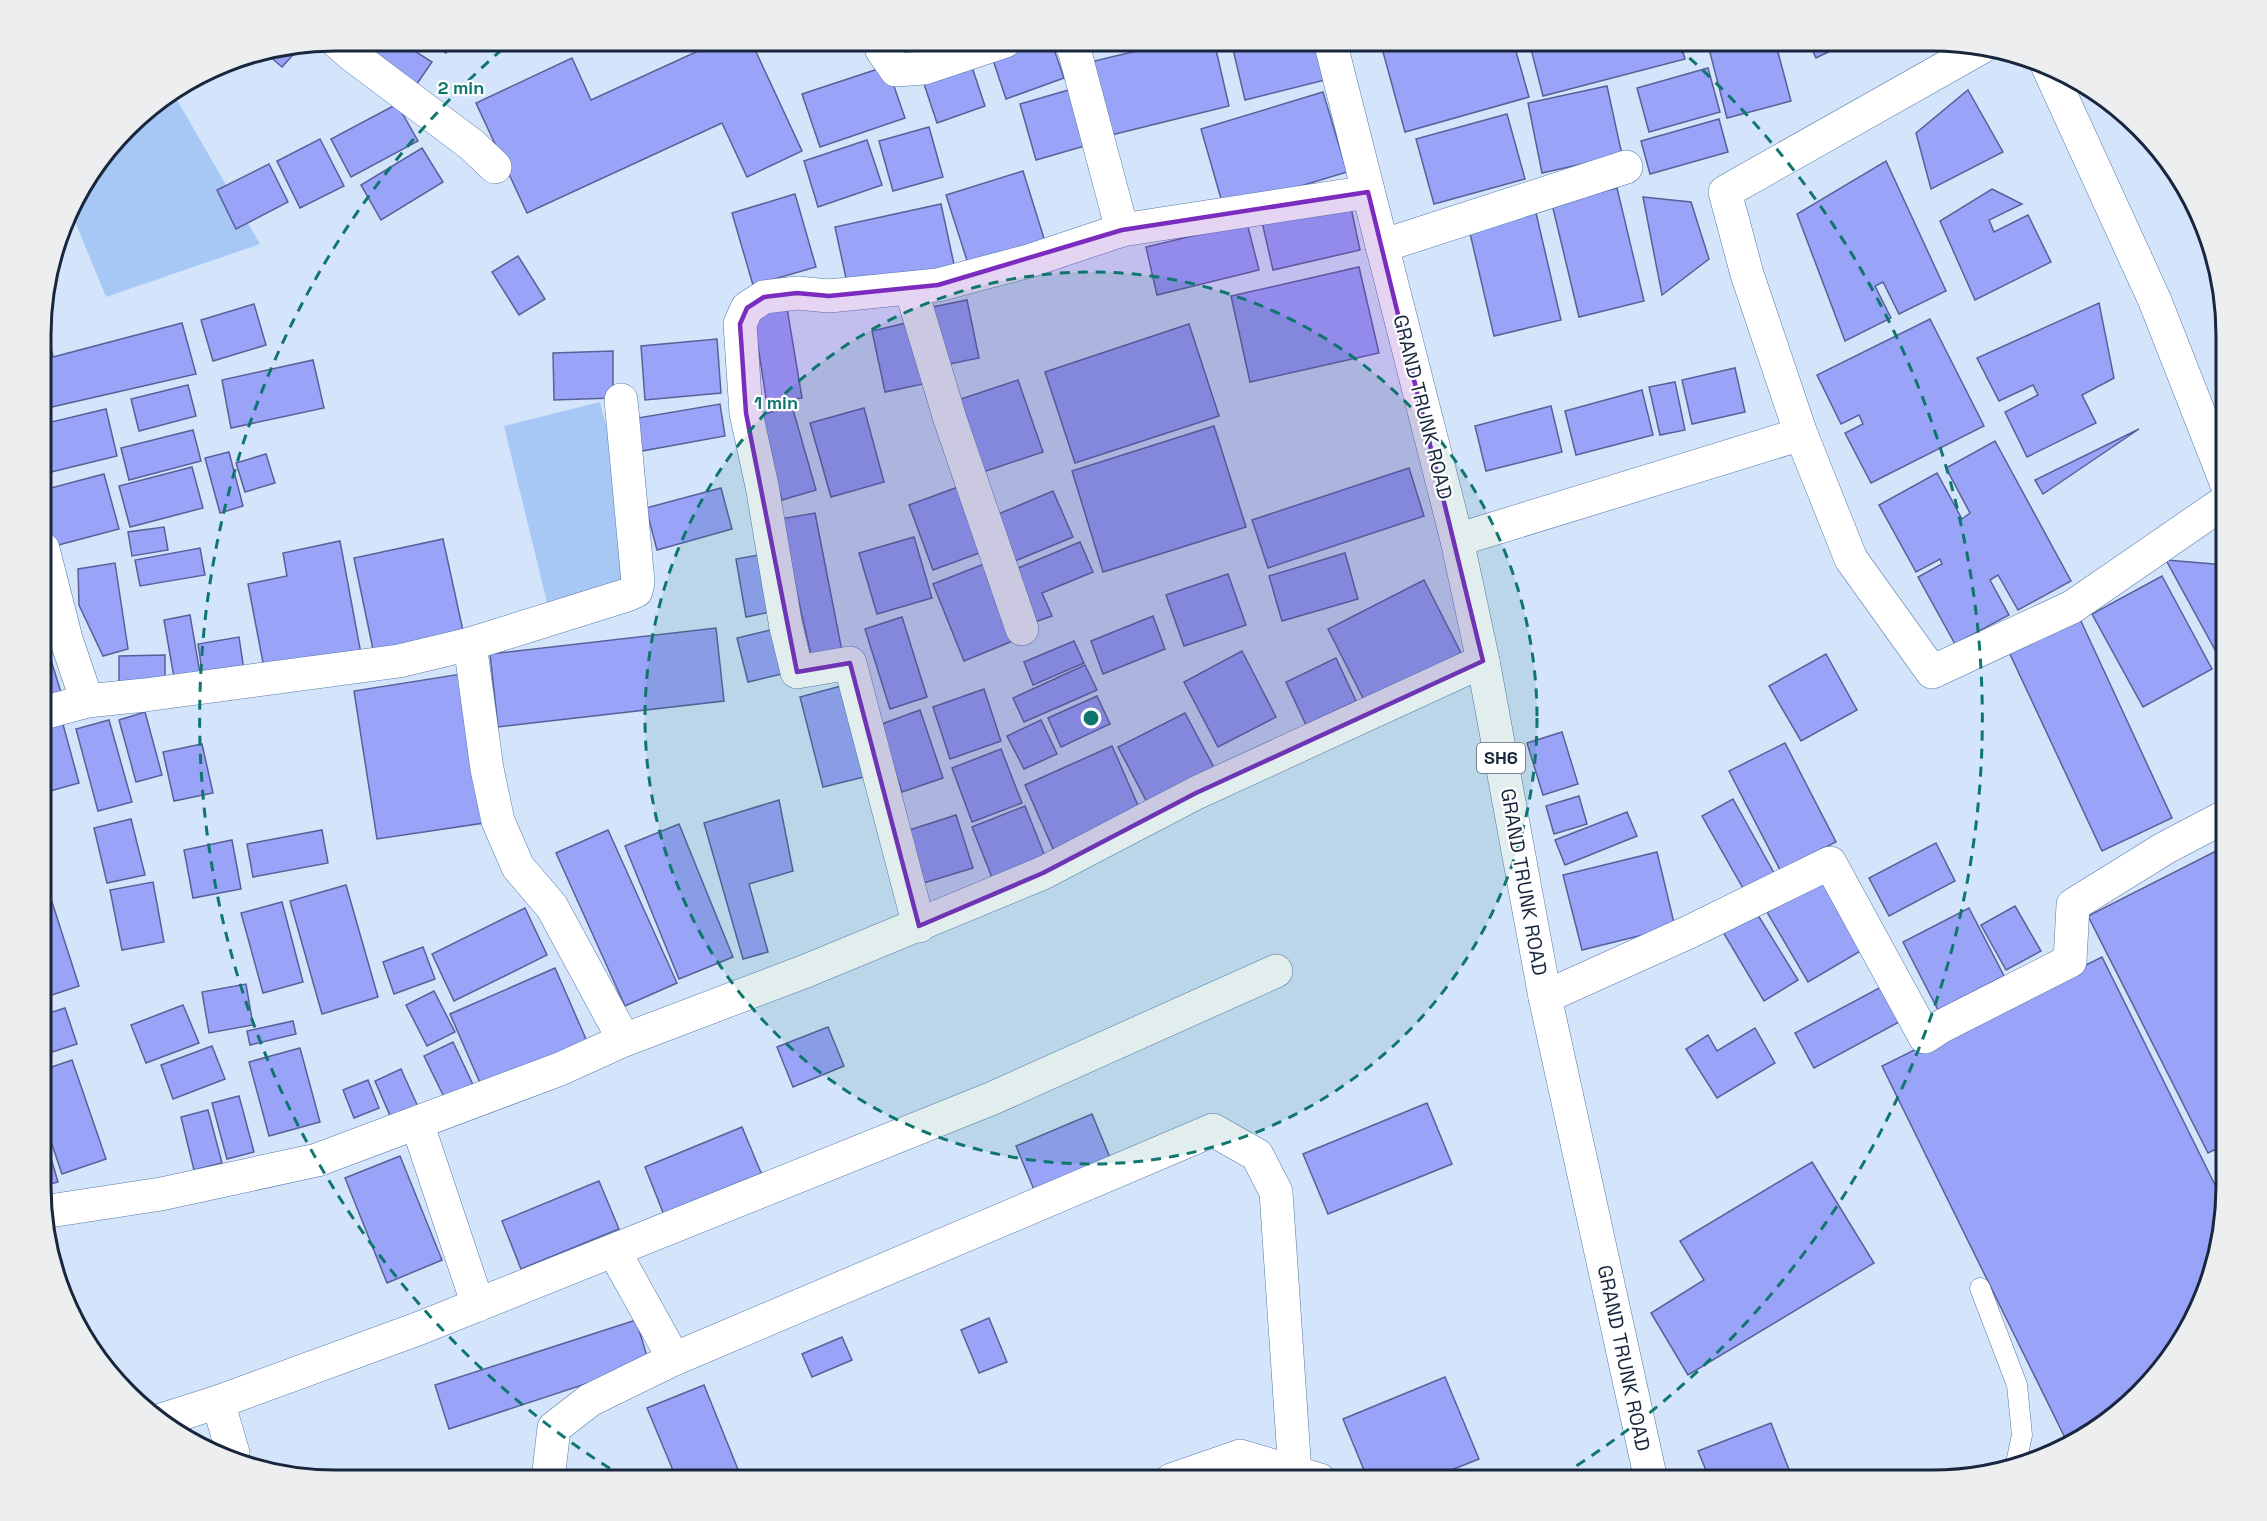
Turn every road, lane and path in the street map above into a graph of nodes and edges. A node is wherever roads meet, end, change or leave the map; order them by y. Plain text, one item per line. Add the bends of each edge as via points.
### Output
1 (348, 51) edge
2 (883, 51) edge
3 (975, 51) edge
4 (1075, 51) edge
5 (1333, 51) edge
6 (1971, 53) edge
7 (2053, 78) edge
8 (495, 167) dead end
9 (1626, 167) dead end
10 (1368, 192) junction
11 (1122, 230) junction
12 (1382, 246) junction
13 (911, 289) junction
14 (621, 400) dead end
15 (1801, 434) junction
16 (2216, 456) edge
17 (2216, 508) edge
18 (1456, 540) junction
19 (51, 580) edge
20 (1022, 629) dead end
21 (470, 644) junction
22 (1482, 661) junction
23 (87, 700) junction
24 (51, 711) edge
25 (2216, 821) edge
26 (919, 926) junction
27 (1276, 970) dead end
28 (1545, 997) junction
29 (624, 1040) junction
30 (417, 1123) junction
31 (52, 1211) edge
32 (614, 1251) junction
33 (1980, 1288) dead end
34 (478, 1305) junction
35 (674, 1359) junction
36 (218, 1402) junction
37 (170, 1417) edge
38 (232, 1450) edge
39 (2017, 1457) edge
40 (549, 1470) edge
41 (1200, 1470) edge
42 (1285, 1470) edge
43 (1306, 1470) edge
44 (1649, 1470) edge

1 - 8 street
2 - 3 street via 896,70 924,68
4 - 11 street
5 - 10 street, GRAND TRUNK ROAD / SH6
6 - 15 street via 1725,192 1747,274
7 - 16 street via 2156,301
9 - 12 street
10 - 11 street
10 - 12 street, GRAND TRUNK ROAD / SH6
11 - 13 street via 1029,261
12 - 18 street, GRAND TRUNK ROAD / SH6
13 - 20 street via 950,419
13 - 26 street via 764,297 747,308 740,324 746,412 797,672 850,663
14 - 21 street via 636,591
15 - 17 street via 1851,559 1932,672 2072,607
15 - 18 street
18 - 22 street, GRAND TRUNK ROAD / SH6
19 - 23 street
21 - 23 street via 399,661
21 - 29 street via 498,821 518,867 552,907
22 - 26 street via 1196,793 1042,873
22 - 28 street, GRAND TRUNK ROAD / SH6
23 - 24 street
25 - 28 street via 2073,905 2070,961 1925,1037 1830,863
26 - 29 street
27 - 32 street via 993,1098
28 - 44 street, GRAND TRUNK ROAD / SH6
29 - 30 street via 560,1069
30 - 31 street via 317,1160 161,1194
30 - 34 street
32 - 34 street
32 - 35 street
33 - 39 lane via 2017,1385 2022,1435
34 - 36 street
35 - 40 street via 590,1400 554,1428
35 - 43 street via 1213,1130 1257,1155 1276,1192
36 - 37 street
36 - 38 street
41 - 42 street via 1240,1456

